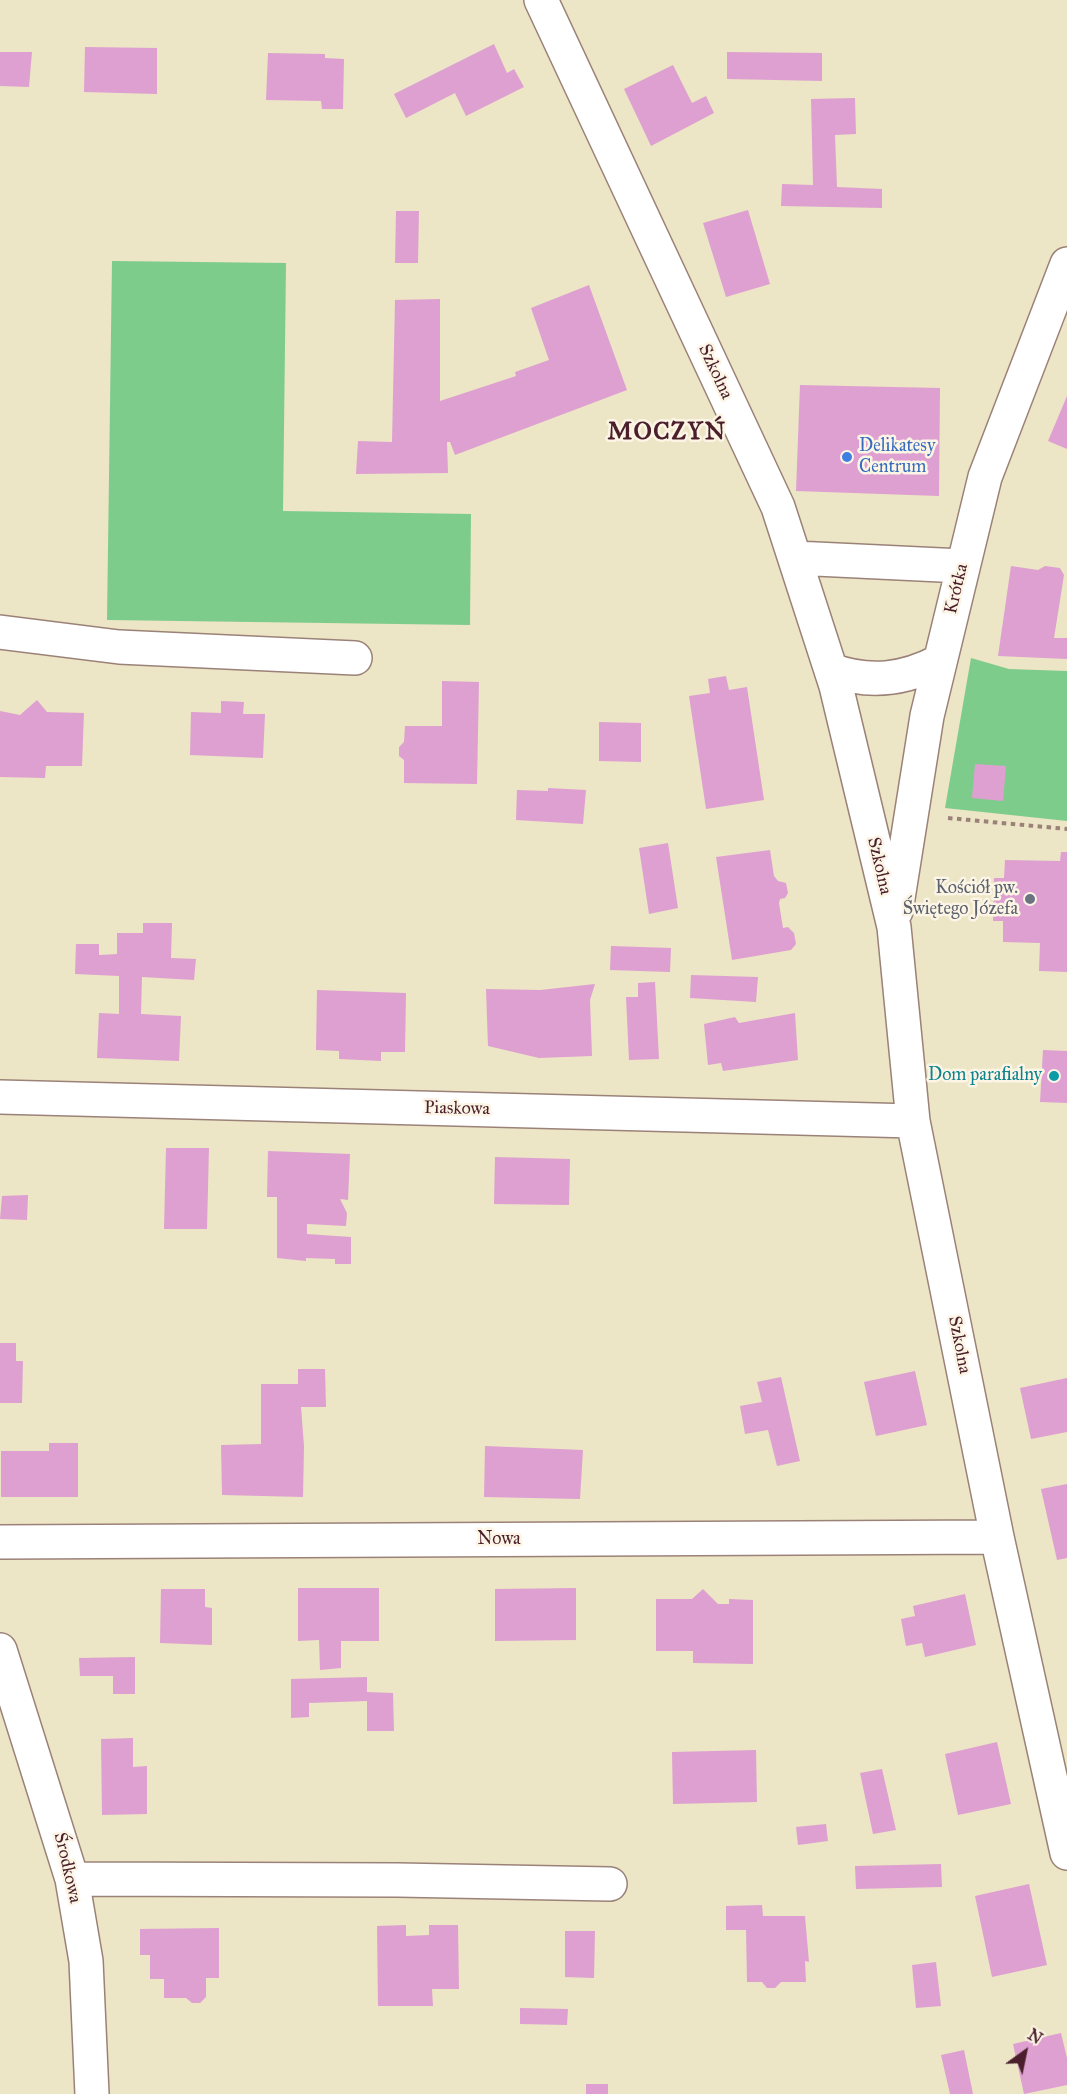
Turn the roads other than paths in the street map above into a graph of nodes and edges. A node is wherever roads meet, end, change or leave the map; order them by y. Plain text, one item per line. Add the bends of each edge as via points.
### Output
1 (541, 0) edge
2 (1067, 264) edge
3 (795, 558) junction
4 (962, 566) junction
5 (0, 632) edge
6 (355, 658) dead end
7 (940, 661) junction
8 (831, 670) junction
9 (894, 927) junction
10 (0, 1097) edge
11 (913, 1121) junction
12 (997, 1537) junction
13 (0, 1542) edge
14 (0, 1650) edge
15 (1067, 1853) edge
16 (72, 1879) junction
17 (610, 1884) dead end
18 (92, 2094) edge

1 - 3 street, Szkolna via 778,507
2 - 4 street, Krótka via 985,477
3 - 4 street
3 - 8 street, Szkolna
4 - 7 street, Krótka
5 - 6 street via 119,647
7 - 8 street via 906,676 880,679 852,678
7 - 9 street, Krótka via 927,717
8 - 9 street, Szkolna
9 - 11 street, Szkolna
10 - 11 street, Piaskowa
11 - 12 street, Szkolna
12 - 13 street, Nowa
12 - 15 street, Szkolna
14 - 16 street, Środkowa
16 - 17 street
16 - 18 street, Środkowa via 86,1961

